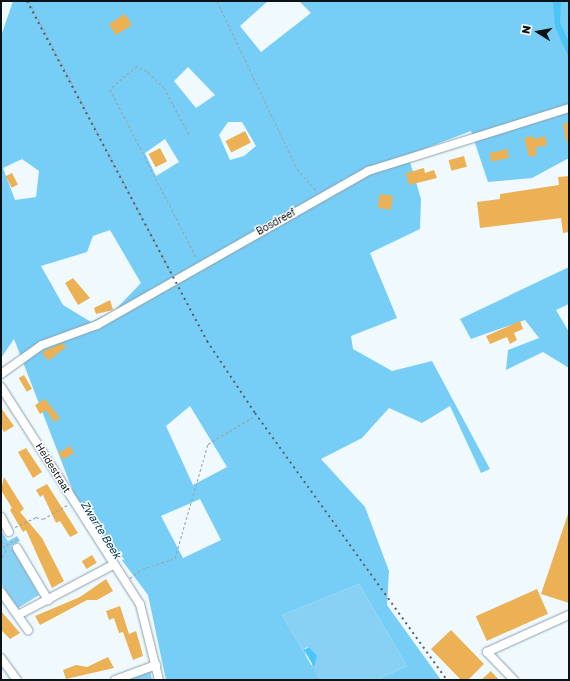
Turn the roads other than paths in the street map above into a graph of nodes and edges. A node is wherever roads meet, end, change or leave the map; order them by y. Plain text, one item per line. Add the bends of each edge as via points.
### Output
1 (569, 108) edge
2 (1, 376) edge
3 (1, 386) edge
4 (1, 517) edge
5 (9, 532) road end
6 (17, 548) road end
7 (113, 565) junction
8 (1, 592) edge
9 (48, 600) junction
10 (18, 615) junction
11 (569, 615) edge
12 (28, 630) dead end
13 (1, 658) edge
14 (156, 664) junction
15 (17, 680) edge
16 (115, 680) edge
17 (159, 680) edge
18 (514, 680) edge

1 - 2 street, Bosdreef via 387,164 322,196 83,332 42,345
2 - 3 street, Heidestraat
3 - 7 street, Heidestraat
4 - 5 street
6 - 9 street
7 - 9 street
7 - 14 street, Heidestraat via 144,614
8 - 10 street
9 - 10 street
10 - 12 street
11 - 18 street via 487,652
13 - 15 street
14 - 16 street
14 - 17 street, Heidestraat

